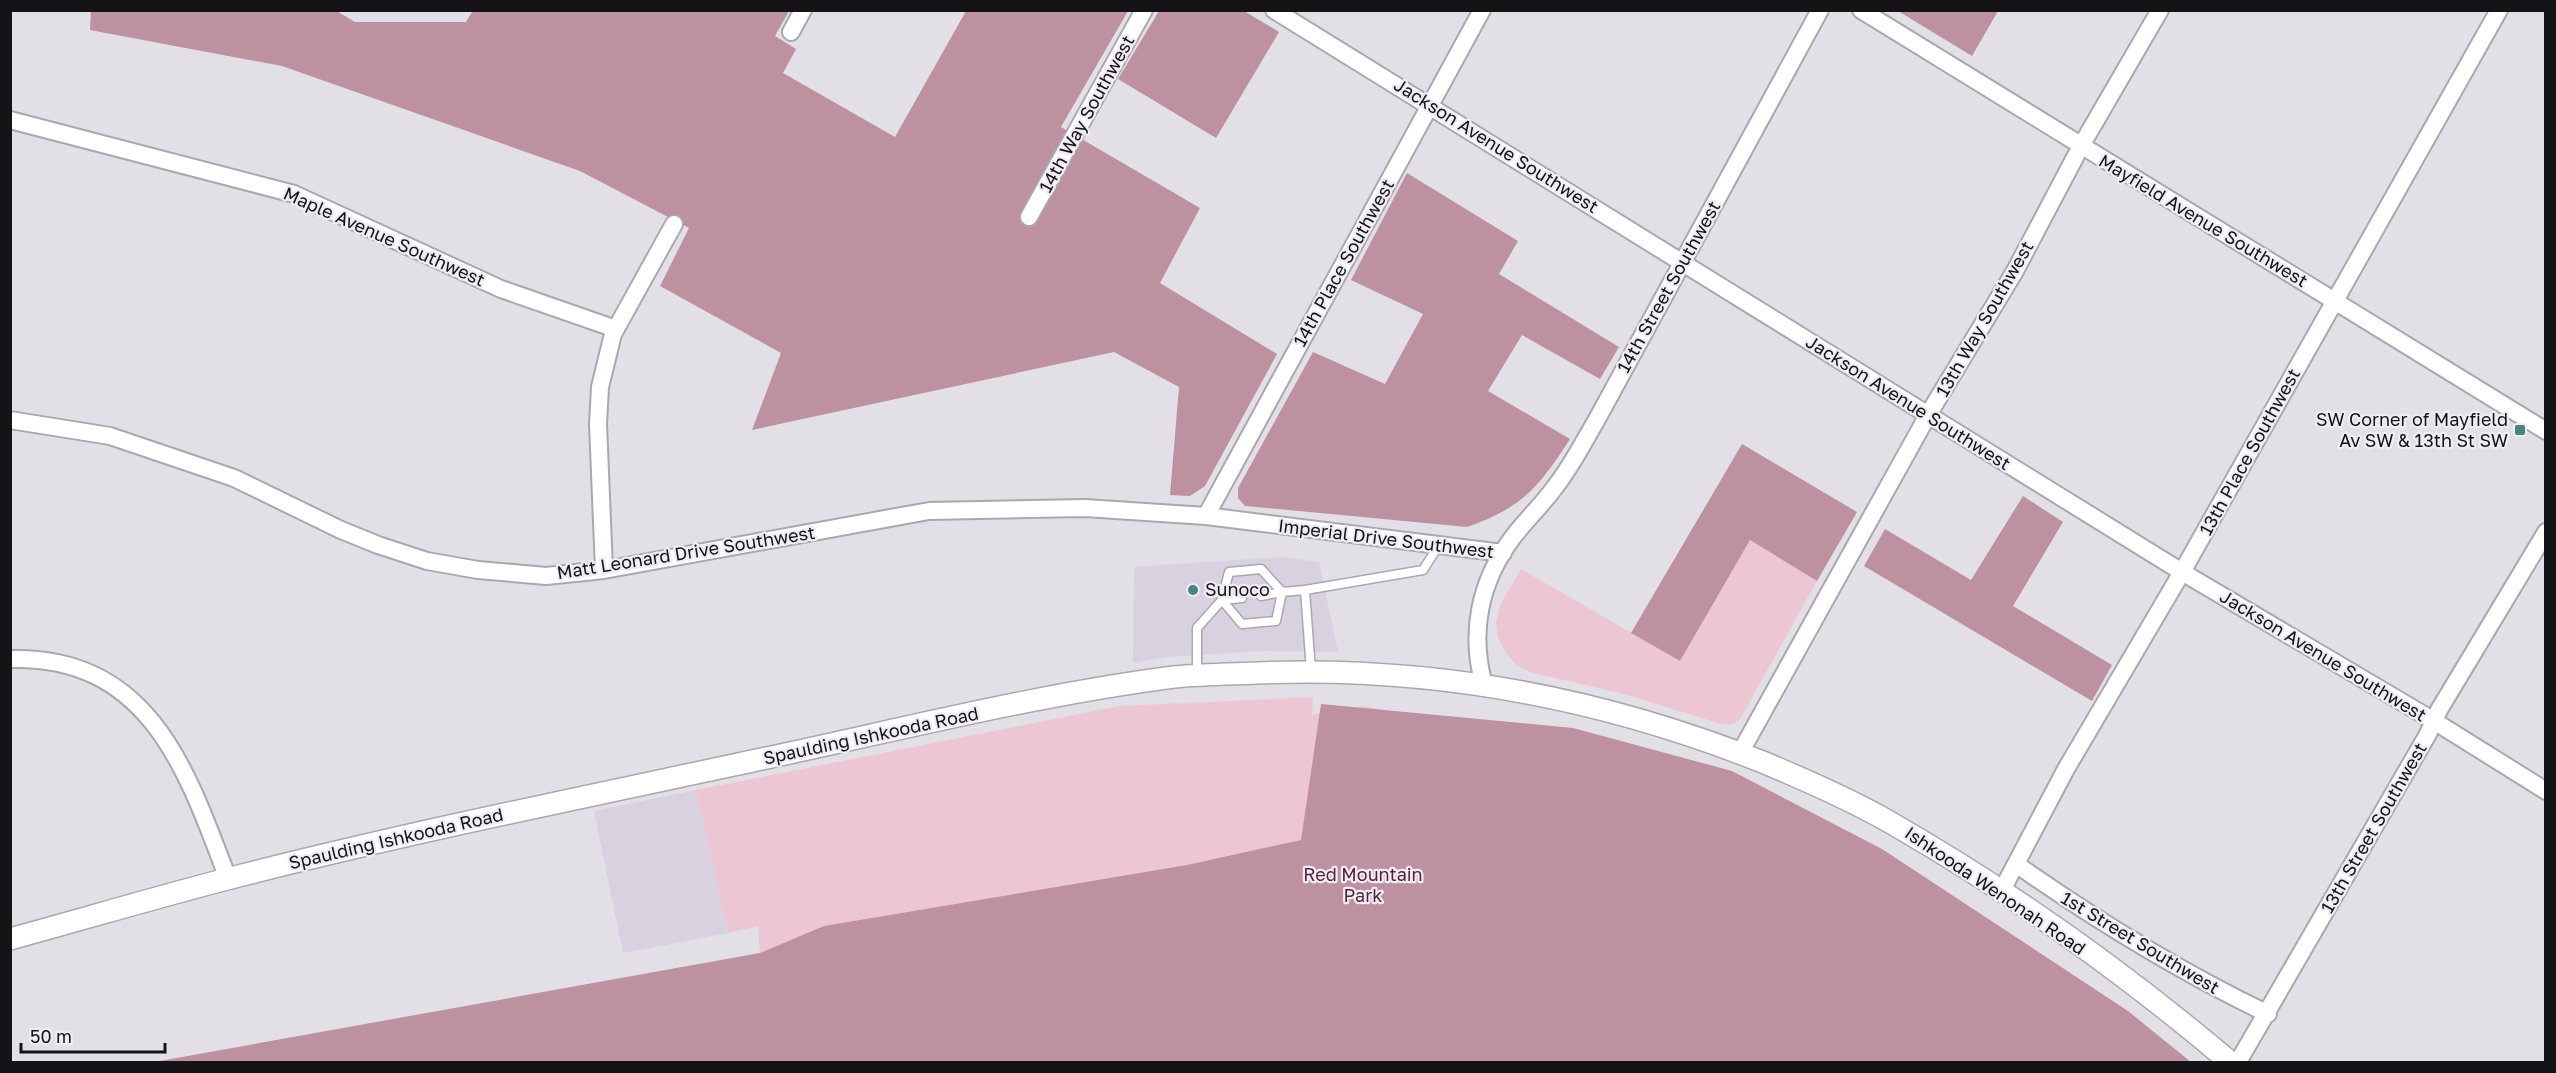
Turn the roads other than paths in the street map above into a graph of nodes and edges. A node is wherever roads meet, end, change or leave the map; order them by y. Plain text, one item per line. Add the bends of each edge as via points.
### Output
1 (803, 10) edge
2 (1144, 10) edge
3 (1274, 10) edge
4 (1482, 10) edge
5 (1820, 10) edge
6 (1861, 10) edge
7 (2160, 10) edge
8 (2499, 10) edge
9 (791, 32) dead end
10 (1430, 105) junction
11 (10, 120) edge
12 (2081, 146) junction
13 (1029, 217) dead end
14 (674, 224) dead end
15 (1682, 262) junction
16 (2335, 302) junction
17 (616, 329) junction
18 (1928, 415) junction
19 (10, 420) edge
20 (2546, 431) edge
21 (1206, 516) junction
22 (2546, 531) edge
23 (1439, 545) junction
24 (1503, 553) junction
25 (603, 570) junction
26 (2182, 572) junction
27 (1305, 590) junction
28 (1282, 592) junction
29 (1261, 596) dead end
30 (1242, 598) dead end
31 (1222, 600) junction
32 (10, 659) edge
33 (1311, 671) junction
34 (1197, 676) junction
35 (1484, 685) junction
36 (2434, 721) junction
37 (1740, 753) junction
38 (2546, 791) edge
39 (2016, 864) junction
40 (228, 879) junction
41 (2001, 892) junction
42 (10, 939) edge
43 (2268, 1014) junction
44 (2230, 1062) edge
45 (2238, 1062) edge

1 - 9 street
2 - 13 street, 14th Way Southwest
3 - 10 street, Jackson Avenue Southwest
4 - 10 street, 14th Place Southwest
5 - 15 street, 14th Street Southwest
6 - 12 street, Mayfield Avenue Southwest
7 - 12 street, 13th Way Southwest
8 - 16 street, 13th Place Southwest
10 - 15 street, Jackson Avenue Southwest
10 - 21 street, 14th Place Southwest
11 - 17 street, Maple Avenue Southwest via 294,194 501,289
12 - 16 street, Mayfield Avenue Southwest
12 - 18 street, 13th Way Southwest via 2015,271
14 - 17 street
15 - 18 street, Jackson Avenue Southwest
15 - 24 street, 14th Street Southwest via 1568,470
16 - 20 street, Mayfield Avenue Southwest
16 - 26 street, 13th Place Southwest
17 - 25 street via 600,387 598,424
18 - 26 street, Jackson Avenue Southwest
18 - 37 street, 13th Way Southwest
19 - 25 street, Matt Leonard Drive Southwest via 110,436 197,465 271,495 341,530 427,561 546,576
21 - 23 street, Imperial Drive Southwest
21 - 25 street, Matt Leonard Drive Southwest via 1085,508 929,511
22 - 36 street, 13th Street Southwest
23 - 24 street, Imperial Drive Southwest
23 - 27 lane via 1423,570
24 - 35 street, Imperial Drive Southwest via 1486,587 1475,634
26 - 36 street, Jackson Avenue Southwest
26 - 39 street, 13th Place Southwest via 2066,769
27 - 28 lane
27 - 33 lane
28 - 29 lane
28 - 31 lane via 1262,569 1228,572
28 - 31 lane via 1276,621 1242,624
30 - 31 lane
31 - 34 lane via 1197,628
32 - 40 street via 37,658 73,666 107,680 135,701 158,726 182,765
33 - 34 street, Spaulding Ishkooda Road
33 - 35 street, Spaulding Ishkooda Road
34 - 40 street, Spaulding Ishkooda Road via 1007,707 529,808
35 - 37 street, Spaulding Ishkooda Road via 1623,714
36 - 38 street, Jackson Avenue Southwest
36 - 43 street, 13th Street Southwest
37 - 41 street, Ishkooda Wenonah Road via 1892,823
39 - 41 street, 13th Place Southwest
39 - 43 street, 1st Street Southwest via 2112,930
40 - 42 street, Spaulding Ishkooda Road
41 - 44 street, Ishkooda Wenonah Road via 2118,974
43 - 45 street, 13th Street Southwest

